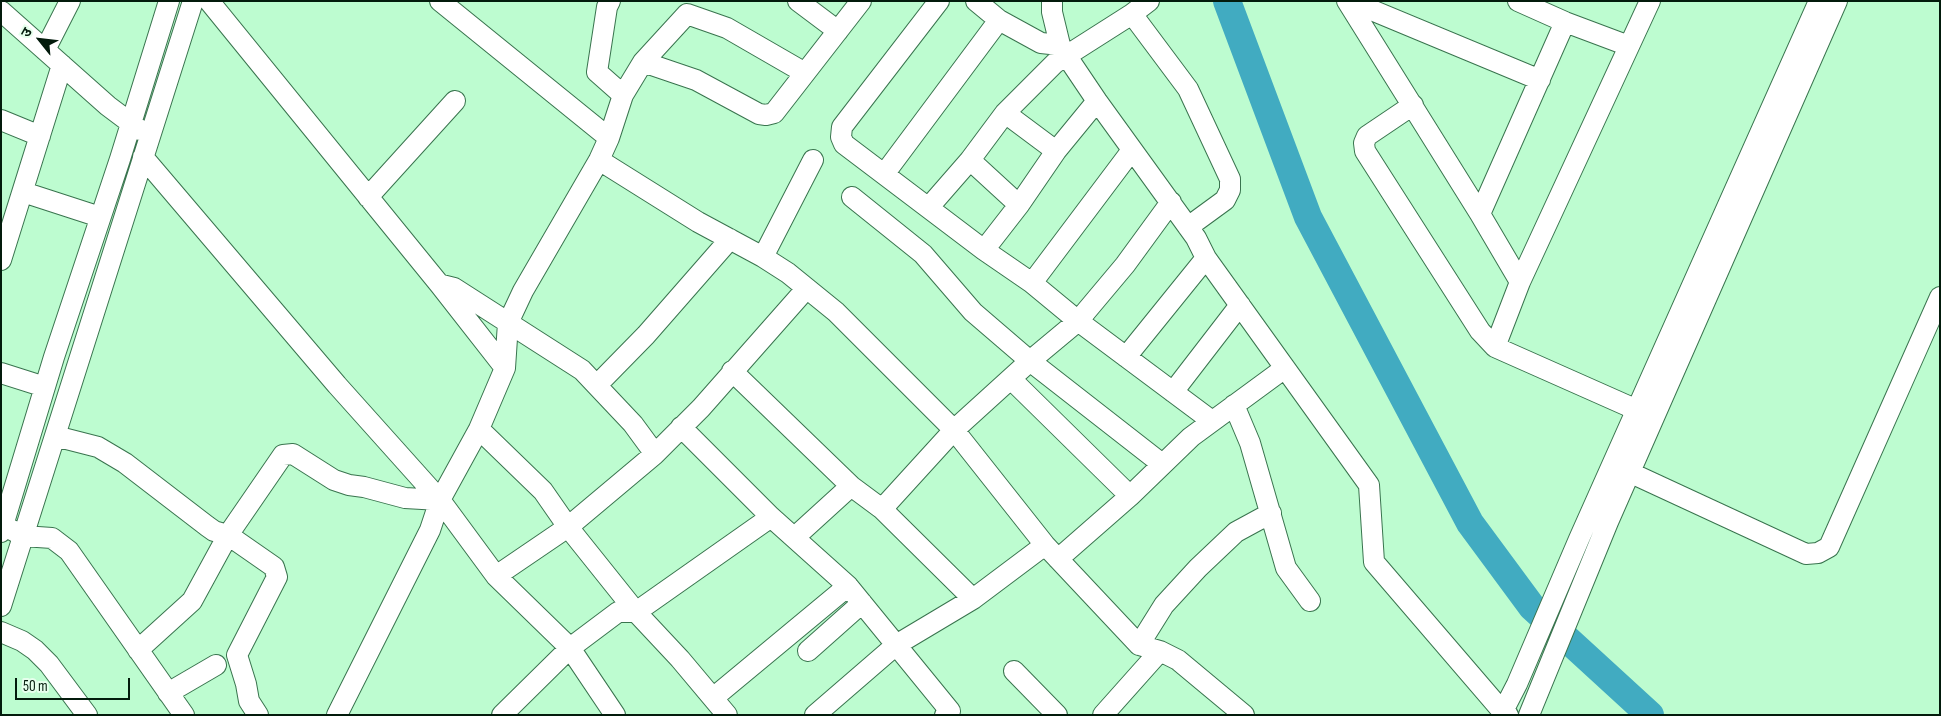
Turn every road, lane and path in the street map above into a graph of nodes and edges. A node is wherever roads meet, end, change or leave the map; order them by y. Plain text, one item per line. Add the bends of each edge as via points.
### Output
1 (70, 1) edge
2 (169, 1) edge
3 (193, 1) edge
4 (209, 1) edge
5 (440, 1) edge
6 (798, 1) edge
7 (861, 1) edge
8 (939, 1) edge
9 (976, 1) edge
10 (1052, 1) edge
11 (1149, 1) edge
12 (1518, 1) edge
13 (1650, 1) edge
14 (1819, 1) edge
15 (1838, 1) edge
16 (606, 3) edge
17 (1349, 4) edge
18 (1, 11) edge
19 (1132, 14) junction
20 (999, 20) junction
21 (1565, 22) junction
22 (838, 31) junction
23 (1629, 46) junction
24 (45, 50) junction
25 (1063, 50) junction
26 (643, 62) junction
27 (62, 65) junction
28 (805, 73) junction
29 (1540, 80) junction
30 (623, 95) junction
31 (455, 101) dead end
32 (1097, 101) junction
33 (1413, 105) junction
34 (1005, 113) junction
35 (1, 120) edge
36 (130, 122) junction
37 (40, 136) junction
38 (150, 137) junction
39 (608, 138) junction
40 (1132, 150) junction
41 (1056, 151) junction
42 (143, 157) junction
43 (599, 160) junction
44 (813, 160) dead end
45 (970, 160) junction
46 (884, 174) junction
47 (22, 192) junction
48 (368, 197) junction
49 (852, 197) dead end
50 (1171, 202) junction
51 (1019, 205) junction
52 (929, 207) junction
53 (1480, 214) junction
54 (100, 217) junction
55 (1188, 227) junction
56 (730, 238) junction
57 (984, 250) junction
58 (763, 257) junction
59 (1206, 258) junction
60 (1, 260) edge
61 (1520, 282) junction
62 (1032, 283) junction
63 (440, 284) junction
64 (806, 289) junction
65 (1940, 297) edge
66 (1240, 305) junction
67 (1078, 321) junction
68 (508, 322) junction
69 (1495, 347) junction
70 (1126, 357) junction
71 (1030, 361) junction
72 (505, 368) junction
73 (1285, 368) junction
74 (732, 371) junction
75 (1, 373) edge
76 (1011, 379) junction
77 (597, 385) junction
78 (45, 387) junction
79 (1173, 392) junction
80 (1234, 405) junction
81 (1637, 410) junction
82 (1212, 421) junction
83 (681, 427) junction
84 (479, 429) junction
85 (954, 430) junction
86 (55, 436) junction
87 (655, 454) junction
88 (1162, 464) junction
89 (1631, 473) junction
90 (851, 486) junction
91 (1130, 496) junction
92 (440, 500) junction
93 (882, 509) junction
94 (1271, 513) junction
95 (772, 517) junction
96 (2, 527) edge
97 (568, 527) junction
98 (228, 535) junction
99 (23, 536) junction
100 (795, 537) junction
101 (1052, 552) junction
102 (496, 576) junction
103 (848, 586) junction
104 (973, 599) junction
105 (1310, 601) dead end
106 (862, 603) junction
107 (1, 606) edge
108 (636, 612) junction
109 (1, 632) edge
110 (896, 646) junction
111 (1139, 646) junction
112 (570, 648) junction
113 (138, 650) junction
114 (808, 651) dead end
115 (1160, 651) junction
116 (216, 665) dead end
117 (1014, 671) dead end
118 (168, 693) junction
119 (713, 698) junction
120 (1233, 711) edge
121 (1504, 714) edge
122 (87, 715) edge
123 (184, 715) edge
124 (258, 715) edge
125 (337, 715) edge
126 (502, 715) edge
127 (615, 715) edge
128 (727, 715) edge
129 (815, 715) edge
130 (945, 715) edge
131 (1057, 715) edge
132 (1103, 715) edge
133 (1529, 715) edge

1 - 24 street
2 - 36 street
3 - 38 street
4 - 48 street
5 - 39 street
6 - 22 street
7 - 22 street
8 - 46 street via 842,127 840,137 844,144
9 - 20 street
10 - 25 street
11 - 19 street
12 - 21 street
13 - 23 street
14 - 81 street
15 - 89 street
16 - 30 street via 597,72
17 - 29 street via 1362,6
17 - 33 street
18 - 24 street
19 - 25 street
19 - 55 street via 1188,89 1230,179 1230,190 1225,200
20 - 25 street via 1041,43
20 - 46 street
21 - 23 street
21 - 29 street
22 - 28 street
23 - 61 street
24 - 27 street
25 - 32 street
25 - 34 street via 1055,63
26 - 28 street via 696,80 766,115 774,113
26 - 28 street via 687,14 727,28
26 - 30 street
27 - 36 street
27 - 37 street
29 - 53 street
30 - 39 street
31 - 48 street
32 - 40 street
32 - 41 street
33 - 53 street
33 - 69 street via 1367,136 1365,151 1480,331
34 - 41 street
34 - 45 street
35 - 37 street
36 - 38 street
36 - 54 street
37 - 47 street
38 - 42 street
39 - 43 street
40 - 50 street
40 - 62 street
41 - 51 street
42 - 86 street
42 - 92 street via 336,385
43 - 56 street via 698,222
43 - 68 street
44 - 58 street
45 - 51 street
45 - 52 street
46 - 52 street
47 - 54 street
47 - 60 street
48 - 63 street
49 - 71 street via 923,254 973,312
50 - 55 street
50 - 67 street via 1125,265
51 - 57 street
52 - 57 street
53 - 61 street
54 - 78 street
55 - 59 street
56 - 58 street
56 - 77 street via 646,335
57 - 62 street
58 - 64 street
59 - 66 street
59 - 70 street
61 - 69 street
62 - 67 street
63 - 68 street via 454,288
63 - 72 street
64 - 74 street
64 - 85 street via 836,312
65 - 89 street via 1829,547 1806,554
66 - 73 street
66 - 79 street
67 - 70 street
67 - 71 street
68 - 72 street
68 - 77 street via 582,370
69 - 81 street
70 - 79 street
71 - 76 street
71 - 88 street
72 - 84 street
73 - 80 street
73 - 121 street via 1369,485 1374,562
74 - 83 street
74 - 90 street
75 - 78 street
76 - 85 street
76 - 91 street
77 - 87 street
78 - 96 street
79 - 82 street
80 - 82 street
80 - 94 street
81 - 121 street
82 - 88 street
83 - 87 street
83 - 95 street
84 - 92 street
84 - 97 street via 543,492
85 - 93 street
85 - 101 street
86 - 98 street via 98,447 214,531
86 - 99 street
87 - 97 street
88 - 91 street
89 - 133 street
90 - 93 street
90 - 100 street
91 - 101 street
92 - 98 street via 405,498 349,485 287,453
92 - 102 street
92 - 125 street via 430,530
93 - 104 street
94 - 105 street via 1286,568
94 - 111 street via 1236,532 1198,568 1164,605
95 - 100 street
95 - 108 street
96 - 99 street
97 - 102 street
97 - 108 street
98 - 113 street via 192,600
98 - 124 street via 266,560 277,577 237,655 249,701
99 - 107 street
99 - 113 street via 52,538 69,551
100 - 103 street
101 - 104 street
101 - 111 street
102 - 112 street
103 - 106 street
103 - 119 street
104 - 110 street
106 - 110 street
106 - 114 street
108 - 112 street via 618,612
108 - 119 street
109 - 122 street via 35,650
110 - 129 street
110 - 130 street via 950,711
111 - 115 street
112 - 126 street
112 - 127 street
113 - 118 street
115 - 120 street via 1178,660
115 - 132 street
116 - 118 street
117 - 131 street
118 - 123 street
119 - 128 street

